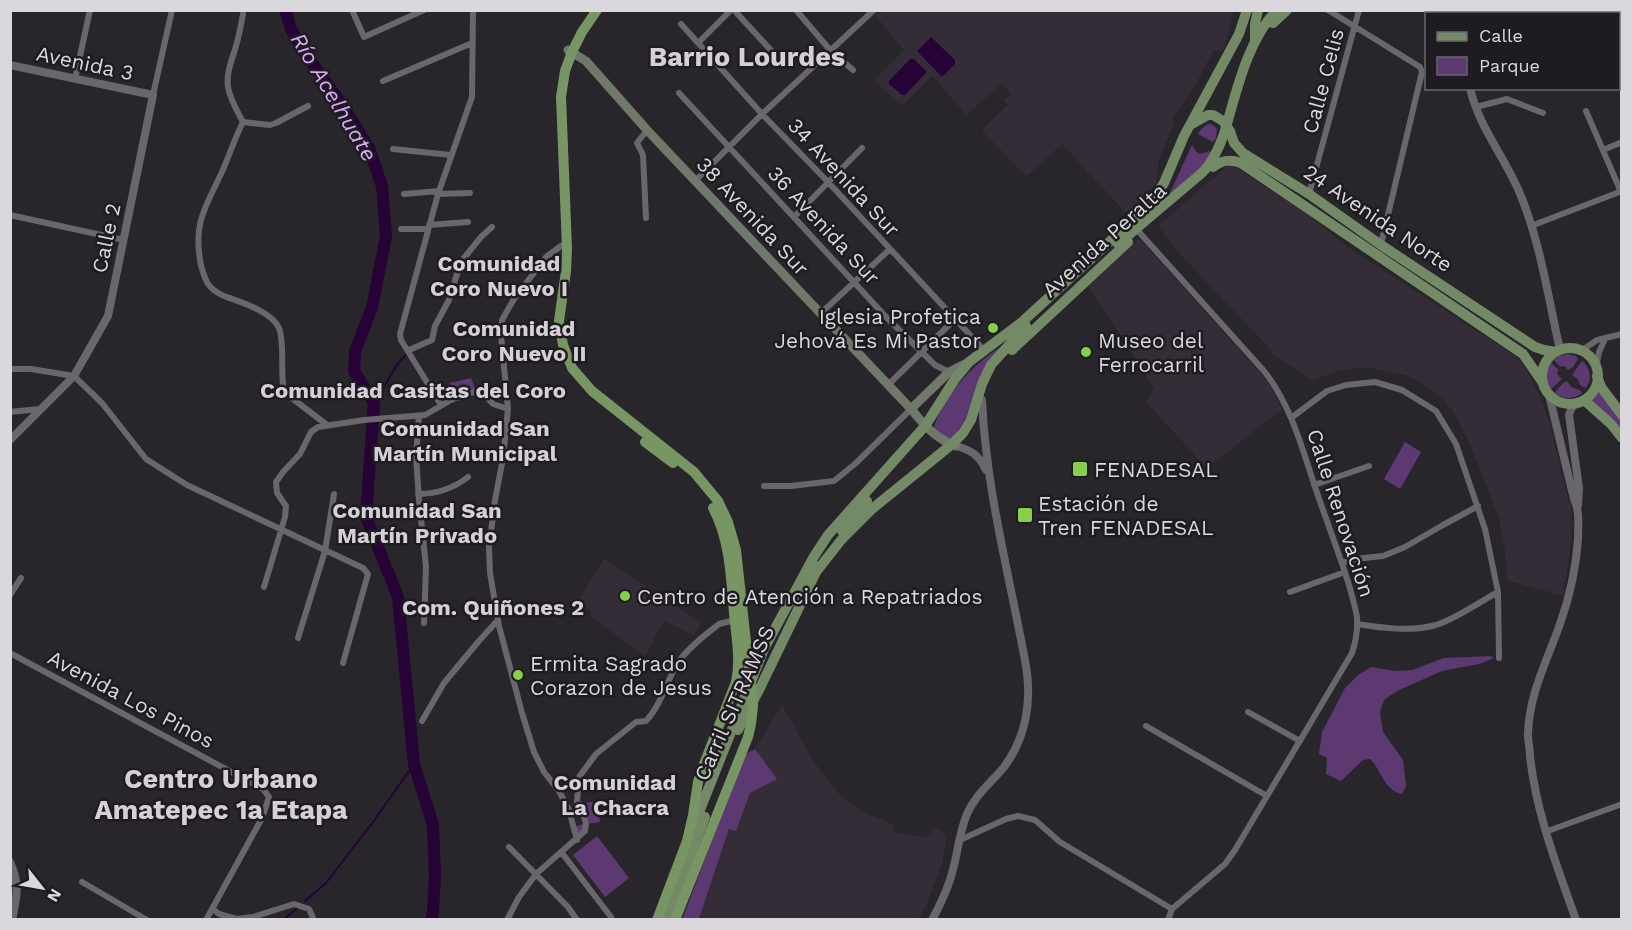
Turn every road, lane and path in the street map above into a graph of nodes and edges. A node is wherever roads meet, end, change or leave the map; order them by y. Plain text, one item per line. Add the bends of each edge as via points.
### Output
1 (90, 10) edge
2 (172, 10) edge
3 (352, 10) edge
4 (424, 10) edge
5 (473, 10) edge
6 (588, 10) edge
7 (597, 10) edge
8 (733, 10) edge
9 (796, 10) edge
10 (860, 10) edge
11 (874, 10) edge
12 (1247, 10) edge
13 (1258, 10) edge
14 (1270, 10) edge
15 (1277, 10) edge
16 (1287, 10) edge
17 (1328, 10) edge
18 (1359, 10) edge
19 (243, 14) dead end
20 (866, 17) junction
21 (681, 24) dead end
22 (1255, 24) junction
23 (1355, 27) junction
24 (575, 33) junction
25 (1255, 41) junction
26 (472, 43) junction
27 (698, 43) junction
28 (830, 50) junction
29 (570, 51) junction
30 (1254, 57) junction
31 (778, 58) dead end
32 (10, 65) edge
33 (560, 66) junction
34 (853, 70) dead end
35 (75, 79) junction
36 (383, 81) dead end
37 (1471, 90) edge
38 (680, 93) dead end
39 (153, 95) junction
40 (308, 106) dead end
41 (1476, 107) junction
42 (1586, 111) dead end
43 (1543, 113) dead end
44 (762, 114) junction
45 (1200, 118) junction
46 (243, 122) junction
47 (1190, 125) junction
48 (1228, 128) junction
49 (647, 130) junction
50 (1622, 142) edge
51 (729, 147) junction
52 (393, 148) dead end
53 (862, 148) dead end
54 (1603, 150) junction
55 (451, 155) junction
56 (1213, 167) junction
57 (695, 181) junction
58 (828, 182) junction
59 (1621, 192) edge
60 (438, 193) junction
61 (470, 193) dead end
62 (404, 194) dead end
63 (1309, 194) junction
64 (10, 215) edge
65 (794, 217) junction
66 (646, 218) dead end
67 (468, 222) dead end
68 (1531, 226) junction
69 (429, 227) junction
70 (492, 227) dead end
71 (401, 229) dead end
72 (1137, 230) junction
73 (124, 240) junction
74 (1380, 245) junction
75 (561, 246) junction
76 (890, 249) junction
77 (854, 282) junction
78 (820, 314) junction
79 (956, 319) junction
80 (1022, 329) junction
81 (1622, 334) edge
82 (1606, 338) junction
83 (409, 350) junction
84 (984, 350) junction
85 (1558, 351) junction
86 (1581, 351) junction
87 (921, 352) junction
88 (969, 362) junction
89 (10, 369) edge
90 (949, 372) junction
91 (1596, 372) junction
92 (74, 376) junction
93 (1543, 382) junction
94 (888, 385) junction
95 (1549, 395) junction
96 (982, 400) junction
97 (1580, 401) junction
98 (441, 405) junction
99 (40, 409) junction
100 (508, 409) junction
101 (911, 409) junction
102 (10, 412) edge
103 (1622, 415) edge
104 (419, 416) junction
105 (1291, 418) junction
106 (327, 425) junction
107 (926, 428) junction
108 (1622, 438) edge
109 (10, 440) edge
110 (953, 446) junction
111 (1369, 466) dead end
112 (988, 474) junction
113 (468, 477) dead end
114 (1314, 485) junction
115 (764, 486) dead end
116 (334, 494) dead end
117 (418, 494) junction
118 (1478, 506) junction
119 (1578, 506) junction
120 (281, 529) junction
121 (325, 551) junction
122 (1342, 563) junction
123 (816, 572) junction
124 (1345, 572) junction
125 (21, 578) dead end
126 (264, 587) dead end
127 (1290, 592) dead end
128 (1498, 592) junction
129 (10, 595) edge
130 (498, 620) junction
131 (735, 620) junction
132 (424, 623) dead end
133 (1357, 624) junction
134 (298, 638) dead end
135 (10, 653) edge
136 (1499, 657) dead end
137 (343, 663) dead end
138 (1248, 712) dead end
139 (422, 721) dead end
140 (1146, 726) dead end
141 (1300, 741) junction
142 (1268, 796) junction
143 (1622, 804) edge
144 (1545, 832) junction
145 (577, 840) junction
146 (960, 840) junction
147 (509, 847) dead end
148 (562, 853) junction
149 (681, 859) junction
150 (10, 861) edge
151 (536, 874) junction
152 (82, 882) dead end
153 (213, 909) junction
154 (1172, 909) junction
155 (611, 917) dead end
156 (12, 920) edge
157 (147, 920) edge
158 (206, 920) edge
159 (314, 920) edge
160 (507, 920) edge
161 (577, 920) edge
162 (657, 920) edge
163 (666, 920) edge
164 (675, 920) edge
165 (932, 920) edge
166 (1168, 920) edge
167 (1576, 920) edge

1 - 35 street
2 - 39 street, Calle 2
3 - 4 street via 364,37
5 - 26 street
6 - 24 highway
7 - 29 highway
8 - 27 street
8 - 31 street
9 - 28 street
10 - 20 street
11 - 20 street
12 - 47 main road, Avenida Peralta via 1237,39
13 - 22 main road, Avenida Peralta
14 - 22 main road, Carril SITRAMSS
15 - 25 main road, Carril SITRAMSS
16 - 30 main road via 1267,31
17 - 23 street
18 - 23 street, Calle Celis
19 - 46 street via 227,80 232,102
20 - 28 street
21 - 27 street, 34 Avenida Sur
22 - 25 main road, Avenida Peralta
22 - 45 main road, Carril SITRAMSS
23 - 63 street, Calle Celis
23 - 74 street via 1420,67 1422,72
24 - 29 highway
24 - 33 highway
25 - 30 main road, Avenida Peralta
25 - 48 main road, Carril SITRAMSS
26 - 36 street
26 - 55 street via 472,97
27 - 44 street, 34 Avenida Sur
28 - 34 street
28 - 44 street
29 - 33 highway
29 - 49 main road, 38 Avenida Sur via 586,61
29 - 164 highway via 560,110 567,258 560,333 566,353 585,384 705,484 718,501 735,544 753,706 751,724
30 - 48 main road, Avenida Peralta
32 - 35 street, Avenida 3
33 - 75 highway via 554,114
35 - 39 street, Avenida 3
37 - 41 street
38 - 51 street, 36 Avenida Sur
39 - 73 street, Calle 2
40 - 46 street via 270,125
41 - 43 street via 1507,99
41 - 68 street via 1518,190
42 - 54 street
44 - 51 street
44 - 58 street, 34 Avenida Sur
45 - 47 main road
45 - 48 main road via 1213,115
45 - 72 main road, Carril SITRAMSS via 1166,190
46 - 106 street via 199,226 197,243 204,277 213,291 266,314 278,326 284,392
47 - 84 main road, Avenida Peralta via 1160,191 1142,212 1022,322
48 - 56 main road, Avenida Peralta via 1223,153
48 - 63 main road, 24 Avenida Norte via 1234,143 1244,153
48 - 72 main road, Carril SITRAMSS via 1203,172
49 - 57 main road, 38 Avenida Sur
49 - 66 street via 637,143 643,155
50 - 54 street
51 - 57 street
51 - 65 street, 36 Avenida Sur
52 - 55 street
53 - 58 street
54 - 59 street
55 - 60 street
56 - 72 main road, Avenida Peralta
56 - 93 main road, 24 Avenida Norte via 1229,160 1241,163 1523,354
57 - 78 main road, 38 Avenida Sur
58 - 65 street
58 - 76 street, 34 Avenida Sur
59 - 68 street
60 - 61 street
60 - 62 street
60 - 69 street
63 - 74 main road, 24 Avenida Norte
64 - 73 street
65 - 77 street, 36 Avenida Sur
67 - 69 street
68 - 85 street
69 - 71 street
69 - 83 street via 400,334
70 - 83 street via 464,258 432,340
72 - 80 main road, Carril SITRAMSS
72 - 96 main road, Avenida Peralta via 1003,358 988,381
72 - 105 street, Calle Renovación via 1264,371
73 - 92 street, Calle 2 via 108,316
74 - 85 main road, 24 Avenida Norte via 1535,347
75 - 100 street via 546,258 502,320
75 - 131 highway via 553,322 562,364 587,395 682,470 704,493 725,538
76 - 77 street
76 - 79 street, 34 Avenida Sur
77 - 78 street
77 - 87 street, 36 Avenida Sur
78 - 94 main road, 38 Avenida Sur
79 - 84 street, 34 Avenida Sur
79 - 87 street
80 - 107 main road, Carril SITRAMSS via 966,371
80 - 110 main road, Carril SITRAMSS via 991,365 968,426
81 - 82 street
82 - 86 street
82 - 91 street via 1599,351
83 - 98 street
84 - 88 main road, Avenida Peralta
85 - 86 main road
85 - 93 main road via 1544,366
86 - 91 main road via 1590,358
87 - 90 street, 36 Avenida Sur
87 - 94 street
88 - 90 main road, Avenida Peralta
88 - 107 main road, Avenida Peralta
89 - 92 street
90 - 101 main road, Avenida Peralta
91 - 97 main road via 1594,389
91 - 103 main road via 1601,387
92 - 99 street, Calle 2
92 - 120 street via 109,411 147,459 187,486
93 - 95 main road
94 - 101 main road, 38 Avenida Sur
95 - 97 main road via 1568,404
95 - 119 street
96 - 110 main road, Avenida Peralta via 970,433
96 - 112 street
97 - 108 main road via 1611,424
97 - 119 street via 1569,415
98 - 100 street via 480,390 493,404
98 - 104 street
99 - 102 street
99 - 109 street, Calle 2
100 - 130 street via 489,548
101 - 107 main road
101 - 115 street via 834,481
104 - 106 street
104 - 117 street
105 - 114 street, Calle Renovación
105 - 118 street via 1327,391 1346,385 1375,382 1402,390 1436,411 1456,444
106 - 120 street via 311,432 300,454 276,482 286,506
107 - 110 main road
107 - 123 main road, Carril SITRAMSS via 848,523
107 - 149 main road via 835,526 813,558 764,649
110 - 112 street via 974,452
110 - 123 main road, Carril SITRAMSS via 872,509
111 - 114 street
112 - 146 street via 1026,666 1029,702 1017,744 1005,766 976,799
113 - 117 street via 458,485
114 - 122 street, Calle Renovación
116 - 121 street
117 - 132 street via 426,567
118 - 122 street via 1405,548
118 - 128 street
119 - 144 street via 1572,587 1538,680 1530,715 1532,774
120 - 121 street
120 - 126 street
121 - 134 street
121 - 137 street via 368,574
122 - 124 street, Calle Renovación
123 - 163 main road, Carril SITRAMSS via 737,732
124 - 127 street
124 - 133 street, Calle Renovación
125 - 129 street
128 - 133 street via 1434,625 1386,629
128 - 136 street
130 - 139 street via 444,683
130 - 145 street via 534,752 569,810
131 - 145 street via 714,627 684,655 650,717 636,722 596,754 579,777 577,802 581,804 586,827
131 - 149 highway via 738,671 698,782
133 - 141 street, Calle Renovación via 1352,653
135 - 153 street, Avenida Los Pinos via 263,789 269,797 262,818
138 - 141 street
140 - 142 street
141 - 142 street, Calle Renovación
142 - 154 street, Calle Renovación via 1226,864
143 - 144 street
144 - 167 street
145 - 148 street
146 - 154 street via 1006,819 1018,816 1035,820 1060,842
146 - 165 street via 952,875
147 - 151 street
148 - 151 street
148 - 155 street
149 - 162 highway
150 - 156 street via 16,875 17,896
151 - 160 street
151 - 161 street
152 - 157 street
153 - 158 street, Avenida Los Pinos
153 - 159 street via 237,919 294,904 309,909
154 - 166 street

